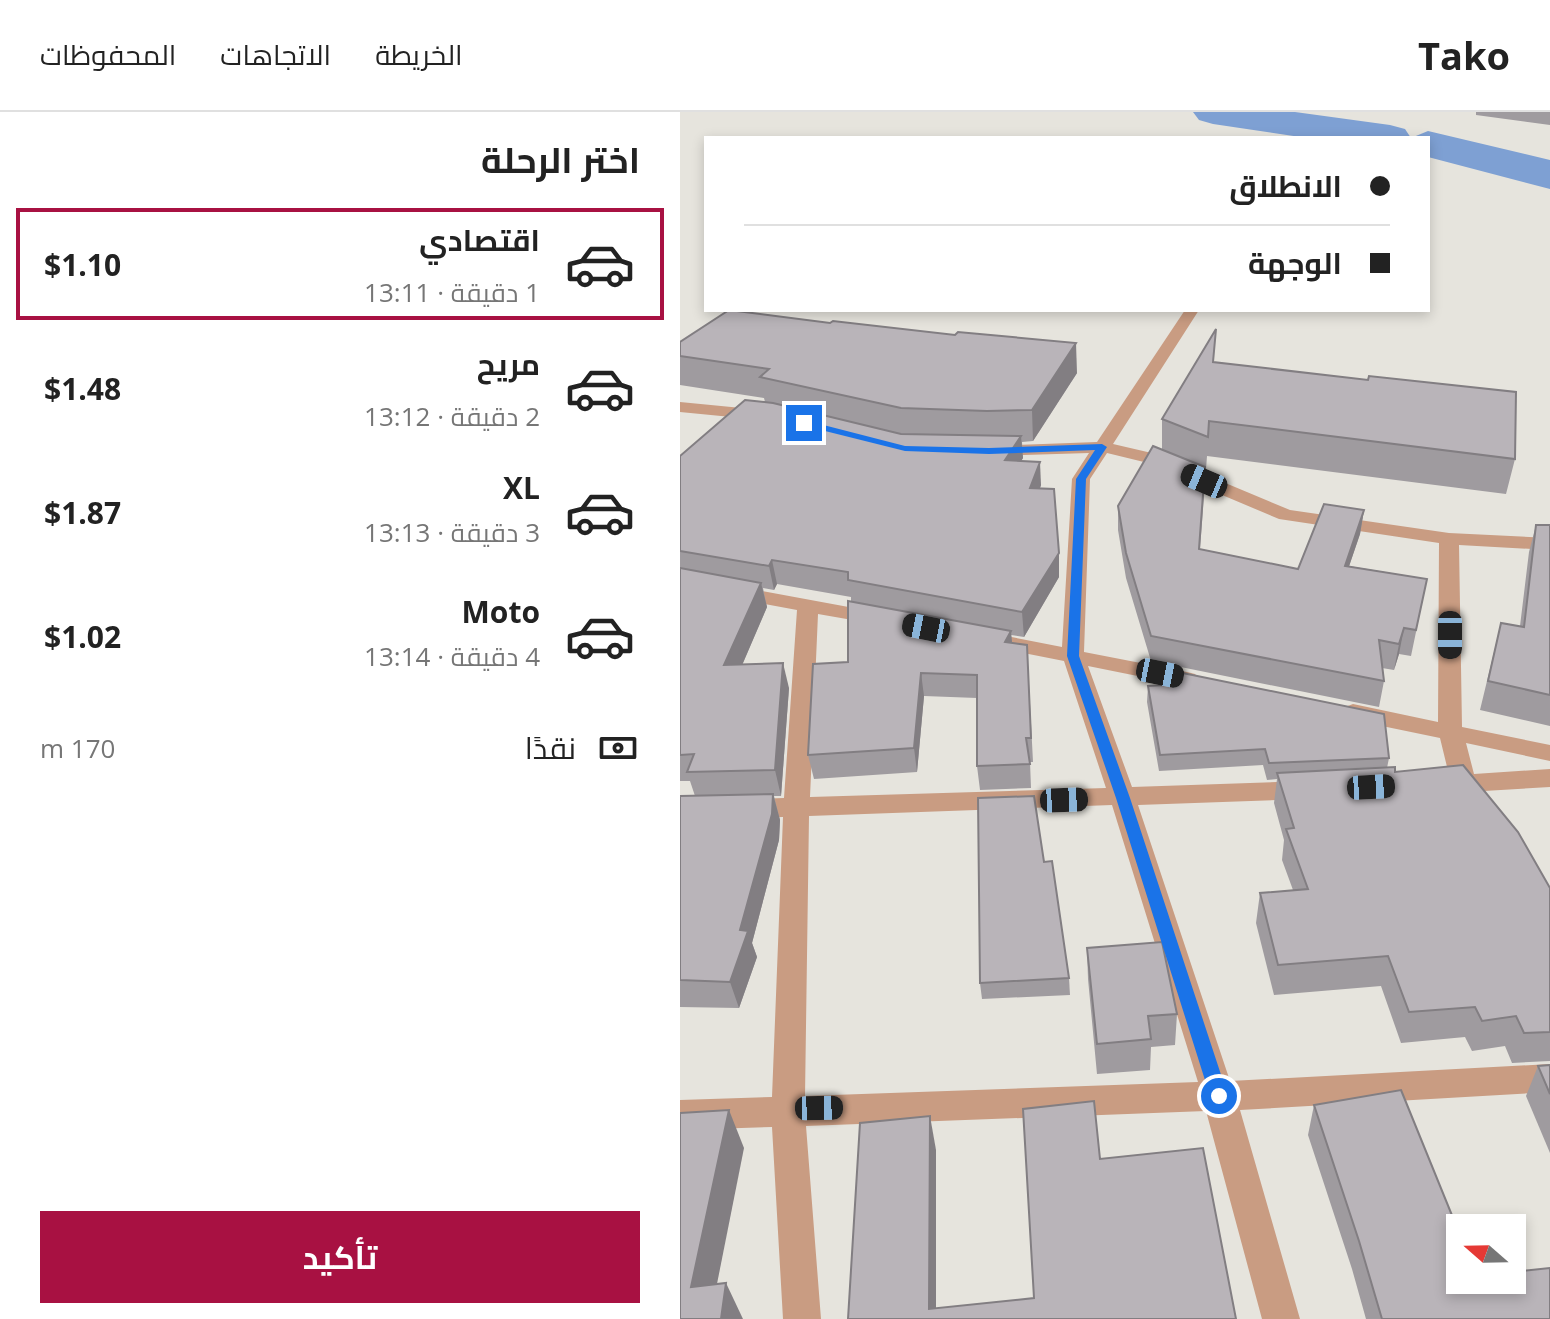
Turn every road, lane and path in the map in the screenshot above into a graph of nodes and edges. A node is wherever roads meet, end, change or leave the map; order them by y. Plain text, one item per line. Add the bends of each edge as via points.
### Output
1 (1191, 312) edge
2 (680, 407) edge
3 (778, 417) edge
4 (1102, 447) junction
5 (975, 451) edge
6 (1449, 539) junction
7 (1550, 544) edge
8 (680, 582) edge
9 (808, 605) junction
10 (902, 623) edge
11 (980, 638) edge
12 (1073, 656) junction
13 (1209, 683) edge
14 (1329, 707) edge
15 (1450, 731) junction
16 (1550, 753) edge
17 (1550, 778) edge
18 (1464, 783) junction
19 (1417, 785) edge
20 (1324, 789) edge
21 (1123, 798) junction
22 (796, 808) junction
23 (680, 811) edge
24 (1492, 818) edge
25 (1550, 1078) edge
26 (1219, 1096) junction
27 (788, 1109) junction
28 (680, 1115) edge
29 (802, 1319) edge
30 (1281, 1319) edge

1 - 4 street
2 - 3 street
4 - 5 street
4 - 6 street via 1150,458 1286,515
4 - 12 street via 1081,479
6 - 7 street
6 - 15 street
8 - 9 street
9 - 10 street
9 - 22 street
11 - 12 street
12 - 13 street
12 - 21 street
14 - 15 street
15 - 16 street
15 - 18 street
17 - 18 street
18 - 19 street
18 - 24 street
20 - 21 street
21 - 22 street
21 - 26 street
22 - 23 street
22 - 27 street
25 - 26 street
26 - 27 street
26 - 30 street
27 - 28 street
27 - 29 street

